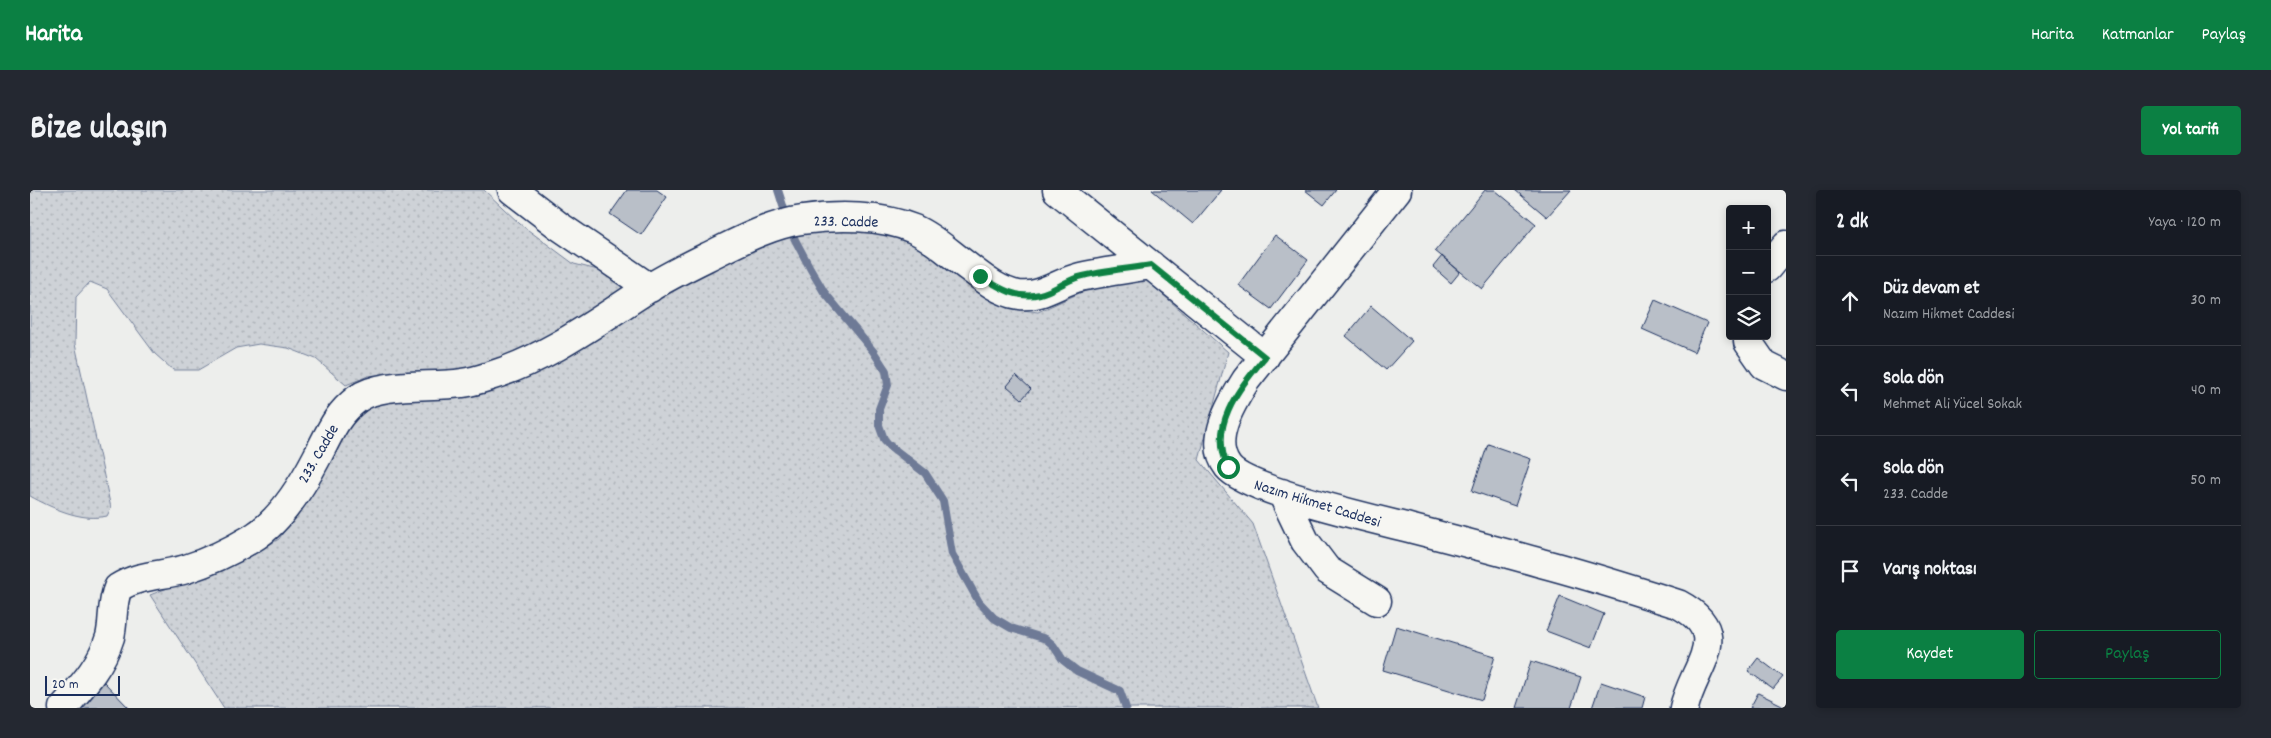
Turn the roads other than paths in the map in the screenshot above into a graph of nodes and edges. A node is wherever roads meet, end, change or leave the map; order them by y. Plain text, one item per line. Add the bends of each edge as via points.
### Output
1 (512, 190) edge
2 (1057, 190) edge
3 (1397, 190) edge
4 (1786, 245) edge
5 (1771, 263) edge
6 (1151, 265) junction
7 (650, 288) junction
8 (1748, 340) edge
9 (1265, 357) junction
10 (1786, 376) edge
11 (1282, 493) junction
12 (1377, 601) dead end
13 (64, 708) edge
14 (1684, 708) edge

1 - 7 street via 558,226
2 - 6 street
3 - 9 street, Nazım Hikmet Caddesi
4 - 5 street
6 - 7 street, 233. Cadde via 1079,277 1040,294 1019,295 1003,290 980,276 913,229 862,218 828,219 795,222 739,241
6 - 9 street
7 - 13 street, 233. Cadde via 556,348 491,376 462,383 376,391 361,396 332,425 317,457 274,522 253,538 185,569 136,580 118,588 110,636 97,668
8 - 10 street via 1764,366
9 - 11 street, Nazım Hikmet Caddesi via 1233,401 1220,439 1228,467 1240,477
11 - 12 street via 1305,540 1327,570
11 - 14 street, Nazım Hikmet Caddesi via 1555,566 1678,604 1693,612 1701,620 1707,635 1703,663

